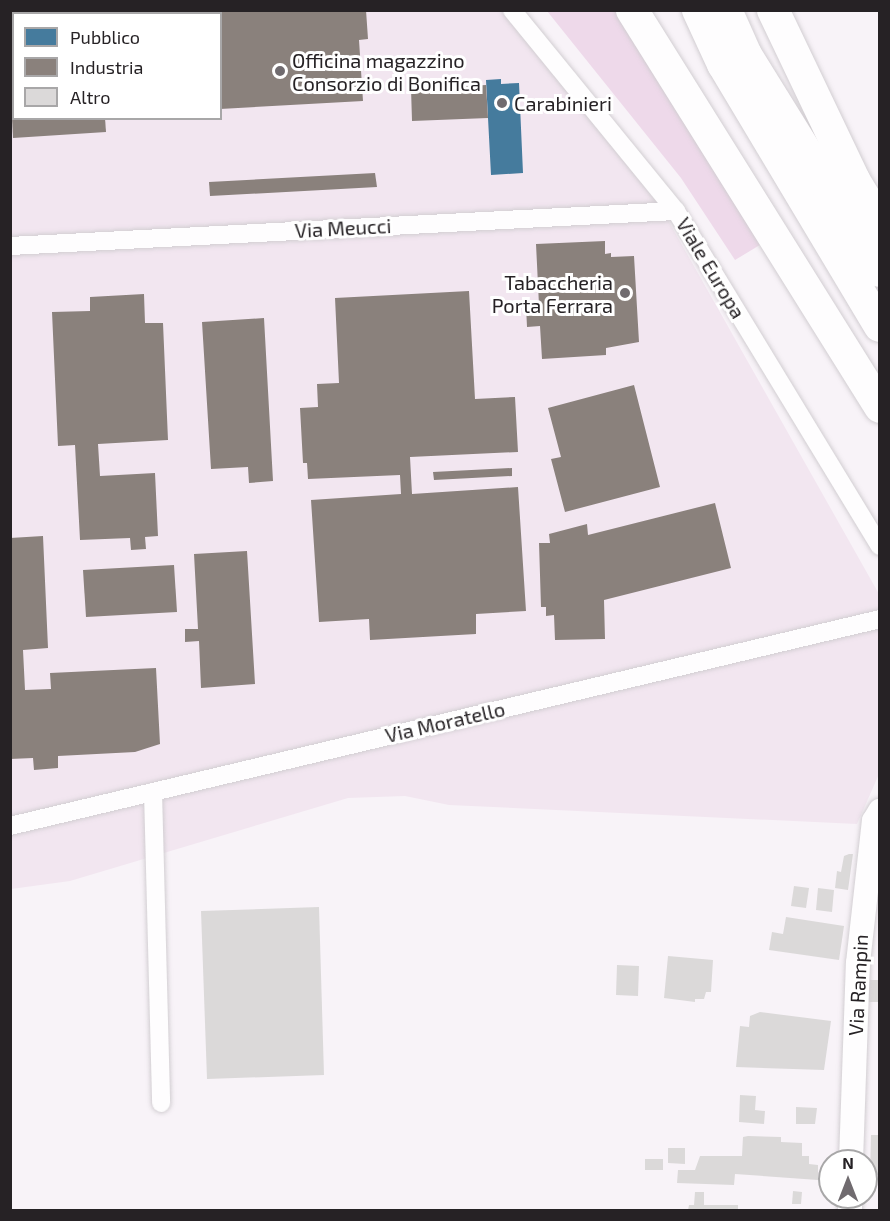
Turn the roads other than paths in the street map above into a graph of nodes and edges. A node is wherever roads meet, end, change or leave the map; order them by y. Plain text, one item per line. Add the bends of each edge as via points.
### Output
1 (512, 10) edge
2 (632, 10) edge
3 (698, 10) edge
4 (726, 10) edge
5 (773, 10) edge
6 (676, 211) junction
7 (879, 224) edge
8 (10, 246) edge
9 (879, 271) edge
10 (879, 326) edge
11 (879, 407) edge
12 (879, 546) edge
13 (879, 619) edge
14 (153, 792) junction
15 (879, 811) edge
16 (10, 826) edge
17 (161, 1103) dead end
18 (852, 1149) edge

1 - 6 street, Viale Europa
2 - 11 highway
3 - 10 highway via 723,64
4 - 9 highway via 746,55
5 - 7 highway
6 - 8 street, Via Meucci
6 - 12 street, Viale Europa
13 - 14 street, Via Moratello
14 - 16 street, Via Moratello
14 - 17 street
15 - 18 street, Via Rampin via 874,821 858,963

